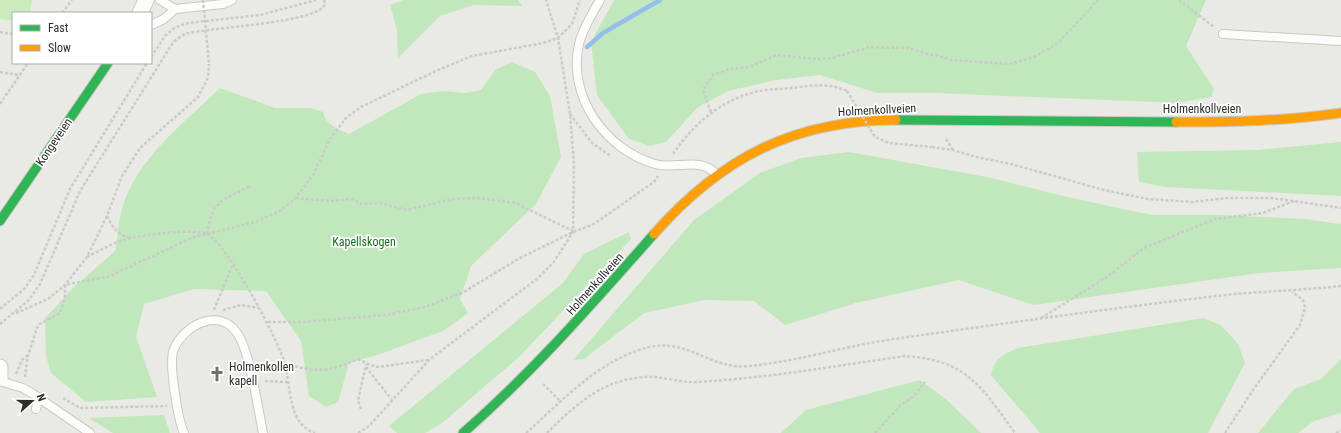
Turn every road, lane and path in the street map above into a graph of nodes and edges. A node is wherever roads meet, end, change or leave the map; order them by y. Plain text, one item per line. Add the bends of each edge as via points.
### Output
1 (72, 0) edge
2 (146, 0) edge
3 (160, 0) edge
4 (203, 0) edge
5 (232, 0) edge
6 (316, 0) edge
7 (324, 0) edge
8 (546, 0) edge
9 (580, 0) edge
10 (600, 0) edge
11 (1098, 0) edge
12 (1179, 0) edge
13 (175, 9) junction
14 (63, 12) edge
15 (140, 12) edge
16 (152, 25) edge
17 (0, 32) edge
18 (12, 34) edge
19 (1223, 34) joint
20 (558, 38) junction
21 (1341, 42) edge
22 (152, 56) edge
23 (27, 64) edge
24 (107, 64) edge
25 (147, 64) edge
26 (0, 72) edge
27 (20, 75) junction
28 (0, 104) edge
29 (711, 112) junction
30 (1341, 113) edge
31 (665, 165) junction
32 (717, 174) junction
33 (250, 186) dead end
34 (296, 198) junction
35 (1294, 201) junction
36 (1341, 208) edge
37 (107, 216) junction
38 (0, 221) edge
39 (573, 232) junction
40 (207, 234) junction
41 (131, 238) junction
42 (87, 257) junction
43 (232, 266) junction
44 (65, 285) junction
45 (1341, 286) edge
46 (1291, 291) junction
47 (260, 308) junction
48 (0, 309) edge
49 (14, 314) junction
50 (1039, 319) junction
51 (268, 322) junction
52 (0, 324) edge
53 (29, 354) junction
54 (429, 360) junction
55 (285, 364) junction
56 (366, 365) junction
57 (0, 367) edge
58 (530, 371) junction
59 (4, 381) edge
60 (252, 382) junction
61 (288, 382) junction
62 (925, 382) dead end
63 (23, 388) junction
64 (56, 394) dead end
65 (38, 397) junction
66 (392, 400) junction
67 (561, 402) junction
68 (173, 406) dead end
69 (361, 409) dead end
70 (36, 410) dead end
71 (79, 429) edge
72 (1341, 430) edge
73 (90, 433) edge
74 (184, 433) edge
75 (263, 433) edge
76 (315, 433) edge
77 (358, 433) edge
78 (463, 433) edge
79 (526, 433) edge
80 (547, 433) edge
81 (875, 433) edge
82 (1015, 433) edge
83 (1225, 433) edge
84 (1336, 433) edge

1 - 14 path
2 - 15 street
3 - 13 lane
4 - 37 path, bridge via 208,78 198,97 140,148 122,176
5 - 13 lane via 223,4
6 - 22 path via 260,15 188,23 174,28 165,36
7 - 49 path via 325,4 320,10 291,18 249,26 192,32 174,41 80,191 40,284 29,300
8 - 20 path
9 - 20 path via 572,24
10 - 31 lane via 584,30 578,55 579,79 585,102 595,121 617,144 638,157
11 - 29 path via 1058,43 1034,57 1009,64 952,60 907,48 870,47 832,58 777,55 713,75 703,90
12 - 19 path
13 - 16 lane via 164,19
17 - 18 path
19 - 21 lane
20 - 34 path via 472,56 361,107 346,118 330,139 313,175
20 - 39 path via 570,114 574,164
23 - 27 path
24 - 38 main road, Kongeveien
25 - 48 path via 70,189 34,275 24,289
26 - 27 path
27 - 28 path
29 - 31 path via 684,138
29 - 35 path, bridge via 731,100 760,91 821,85 836,87 847,91 875,137 889,143 953,150 976,158 1011,164 1104,190 1148,199 1192,202 1259,198
30 - 32 main road, Holmenkollveien via 1242,122 941,119 853,121 784,138 742,158
31 - 32 lane via 700,164 710,167
31 - 39 path via 654,182 635,196 594,224
32 - 58 main road, Holmenkollveien via 679,207
33 - 40 path via 217,204 210,214
34 - 39 path via 330,201 352,199 361,204 380,203 406,210 452,199 478,198 515,203
34 - 40 path via 278,212 255,222
35 - 36 path
35 - 50 path via 1263,213 1215,219 1144,248 1107,277
37 - 41 path via 120,235
37 - 42 path
39 - 51 path via 520,258 462,293 425,307 386,315 302,322
39 - 54 path via 553,263 538,278
40 - 41 path via 175,233
40 - 43 path via 221,246
40 - 44 path via 161,251 110,276
41 - 42 path
42 - 44 path
43 - 47 path
43 - 47 path via 213,313 241,305
44 - 49 path via 48,299
44 - 53 path via 65,298 60,313 38,325
45 - 46 path
46 - 50 path via 1235,294
46 - 83 path via 1303,300 1305,308 1300,325 1252,390
47 - 51 path
49 - 52 path
50 - 67 path via 847,346 773,364 747,367 729,366 675,346 656,346 638,350 604,367
51 - 55 path
53 - 59 path
53 - 63 path
54 - 56 path via 378,367
54 - 66 path
55 - 56 path via 314,371 337,368 358,359
55 - 61 path
56 - 66 path
56 - 69 path via 358,401
57 - 59 street
58 - 67 path
58 - 78 main road, Holmenkollveien
59 - 63 lane
60 - 61 path
60 - 74 lane via 244,345 232,327 226,322 210,319 191,328 174,349 172,357 174,384
60 - 75 lane
61 - 76 path via 292,406 300,423
62 - 81 path via 914,397 901,405
63 - 65 lane
64 - 68 path via 80,408
65 - 70 lane
65 - 71 lane
66 - 77 path via 369,426
67 - 79 path
71 - 73 lane
72 - 84 path
80 - 82 path via 584,401 615,383 635,378 653,377 694,383 757,378 905,356 928,358 960,371 974,381

